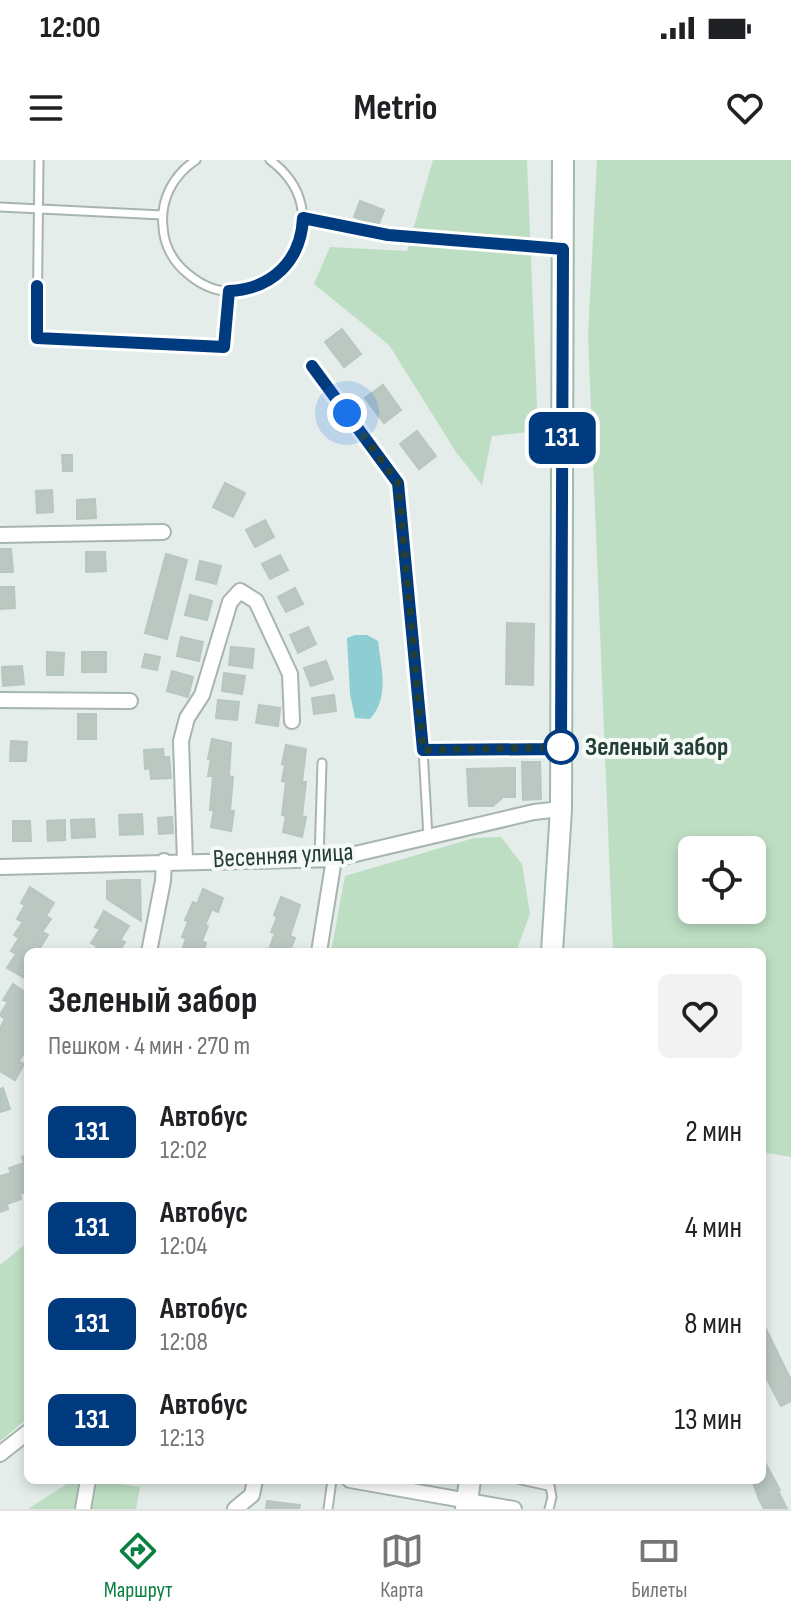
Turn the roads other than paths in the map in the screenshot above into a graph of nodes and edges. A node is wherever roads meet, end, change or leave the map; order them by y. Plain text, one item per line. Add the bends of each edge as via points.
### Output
1 (39, 160) edge
2 (196, 160) edge
3 (270, 160) edge
4 (563, 160) edge
5 (0, 207) edge
6 (38, 209) junction
7 (162, 215) junction
8 (303, 218) junction
9 (563, 249) junction
10 (229, 291) junction
11 (312, 366) dead end
12 (163, 532) dead end
13 (0, 535) edge
14 (0, 700) edge
15 (130, 701) dead end
16 (292, 721) dead end
17 (561, 749) junction
18 (423, 750) junction
19 (322, 763) dead end
20 (561, 809) junction
21 (428, 837) junction
22 (327, 859) junction
23 (164, 861) junction
24 (185, 861) junction
25 (0, 867) edge
26 (150, 948) edge
27 (319, 948) edge
28 (552, 948) edge
29 (24, 1435) edge
30 (0, 1454) edge
31 (87, 1484) edge
32 (331, 1484) edge
33 (381, 1484) edge
34 (549, 1484) edge
35 (252, 1495) edge
36 (468, 1496) edge
37 (83, 1509) edge
38 (235, 1509) edge
39 (328, 1509) edge
40 (514, 1509) edge
41 (549, 1509) edge

1 - 6 lane
2 - 7 lane via 176,178
3 - 8 lane via 294,185
4 - 9 street
5 - 6 lane
6 - 7 lane
6 - 10 lane via 37,338 224,347
7 - 10 lane via 166,245 178,265 196,280
8 - 9 lane via 388,235
8 - 10 lane via 300,241 282,271 263,284
9 - 17 street
11 - 18 lane via 398,483
12 - 13 street
14 - 15 street
16 - 24 street via 290,674 256,601 240,591 230,602 202,695 187,718 181,741
17 - 18 lane
17 - 20 street
18 - 21 lane
19 - 22 lane
20 - 21 street, Весенняя улица
20 - 28 street
21 - 22 street, Весенняя улица
22 - 24 street, Весенняя улица
22 - 27 street
23 - 24 street, Весенняя улица
23 - 25 street, Весенняя улица
23 - 26 street
29 - 30 street
31 - 37 street
32 - 39 lane
33 - 36 street
34 - 41 lane
35 - 38 street
36 - 40 street

